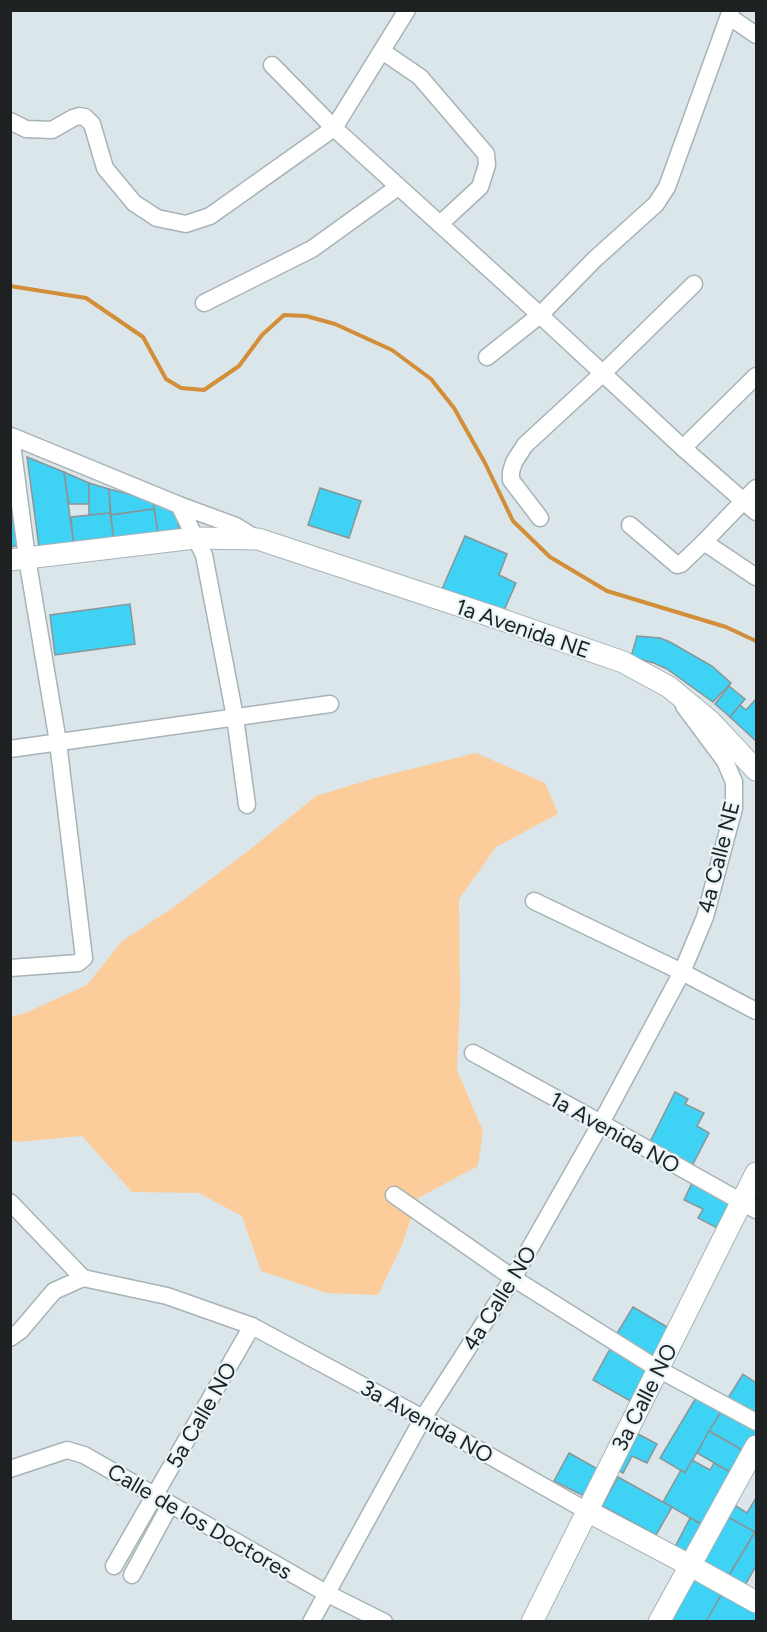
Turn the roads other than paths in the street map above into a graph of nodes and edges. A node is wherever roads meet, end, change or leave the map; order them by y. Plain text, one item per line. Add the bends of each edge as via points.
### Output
1 (407, 10) edge
2 (730, 14) edge
3 (756, 35) edge
4 (382, 51) junction
5 (272, 65) dead end
6 (11, 123) edge
7 (334, 128) junction
8 (398, 187) junction
9 (440, 224) junction
10 (694, 284) dead end
11 (204, 303) dead end
12 (540, 315) junction
13 (487, 357) dead end
14 (603, 374) junction
15 (756, 376) edge
16 (10, 436) edge
17 (682, 448) junction
18 (756, 488) edge
19 (179, 505) junction
20 (750, 507) edge
21 (540, 518) dead end
22 (630, 525) dead end
23 (195, 538) junction
24 (258, 539) junction
25 (704, 542) junction
26 (19, 560) edge
27 (756, 577) edge
28 (669, 687) junction
29 (330, 704) dead end
30 (235, 717) junction
31 (58, 742) junction
32 (10, 749) edge
33 (756, 768) edge
34 (247, 805) dead end
35 (534, 901) dead end
36 (10, 968) edge
37 (682, 972) junction
38 (756, 1011) edge
39 (473, 1053) dead end
40 (602, 1123) junction
41 (756, 1173) edge
42 (394, 1195) dead end
43 (10, 1202) edge
44 (749, 1207) edge
45 (82, 1278) junction
46 (513, 1278) junction
47 (252, 1326) junction
48 (10, 1338) edge
49 (658, 1369) junction
50 (423, 1418) junction
51 (756, 1422) edge
52 (756, 1446) edge
53 (10, 1469) edge
54 (154, 1496) junction
55 (170, 1505) junction
56 (587, 1511) junction
57 (114, 1566) dead end
58 (691, 1566) junction
59 (132, 1575) dead end
60 (326, 1593) junction
61 (756, 1602) edge
62 (311, 1622) edge
63 (384, 1622) edge
64 (532, 1622) edge
65 (659, 1622) edge

1 - 4 street
2 - 3 street
2 - 12 street via 667,187 656,204
4 - 7 street
4 - 9 street via 420,77 486,154 480,187
5 - 7 street
6 - 7 street via 26,129 52,130 75,116 85,117 92,124 105,168 134,203 157,218 186,224 210,216
7 - 8 street
8 - 9 street
8 - 11 street via 312,249
9 - 12 street
10 - 14 street
12 - 13 street
12 - 14 street
14 - 17 street
14 - 21 street via 525,445 514,462 511,480
15 - 17 street
16 - 19 street
16 - 26 street
17 - 20 street
18 - 20 street
19 - 23 street
19 - 24 street via 236,526
20 - 25 street
22 - 25 street via 677,564
23 - 24 main road, 1a Avenida NE
23 - 26 main road, 1a Avenida NE
23 - 30 street via 204,555
24 - 28 main road, 1a Avenida NE via 623,662
25 - 27 street
26 - 31 street
28 - 33 main road, 1a Avenida NE via 709,720
28 - 37 street, 4a Calle NE via 725,760 734,782 734,808 705,917
29 - 30 street
30 - 31 street
30 - 34 street
31 - 32 street
31 - 36 street via 84,958 78,963
35 - 37 street
37 - 38 street
37 - 40 street, 4a Calle NO
39 - 40 street, 1a Avenida NO
40 - 44 street, 1a Avenida NO
40 - 46 street, 4a Calle NO
41 - 44 main road, 3a Calle NO
42 - 46 street
43 - 45 street
44 - 49 main road, 3a Calle NO
45 - 47 street, 3a Avenida NO via 167,1296
45 - 48 street via 54,1291
46 - 49 street
46 - 50 street, 4a Calle NO
47 - 50 street, 3a Avenida NO
47 - 54 street, 5a Calle NO
49 - 51 street
49 - 56 main road, 3a Calle NO
50 - 56 street, 3a Avenida NO
50 - 60 street, 4a Calle NO
52 - 58 main road
53 - 54 street, Calle de los Doctores via 67,1450 84,1455
54 - 55 street, Calle de los Doctores
54 - 57 street, 5a Calle NO
55 - 59 street
55 - 60 street, Calle de los Doctores
56 - 58 main road, 3a Avenida NO
56 - 64 main road, 3a Calle NO
58 - 61 main road, 3a Avenida NO
58 - 65 main road
60 - 62 street, 4a Calle NO
60 - 63 street, Calle de los Doctores

